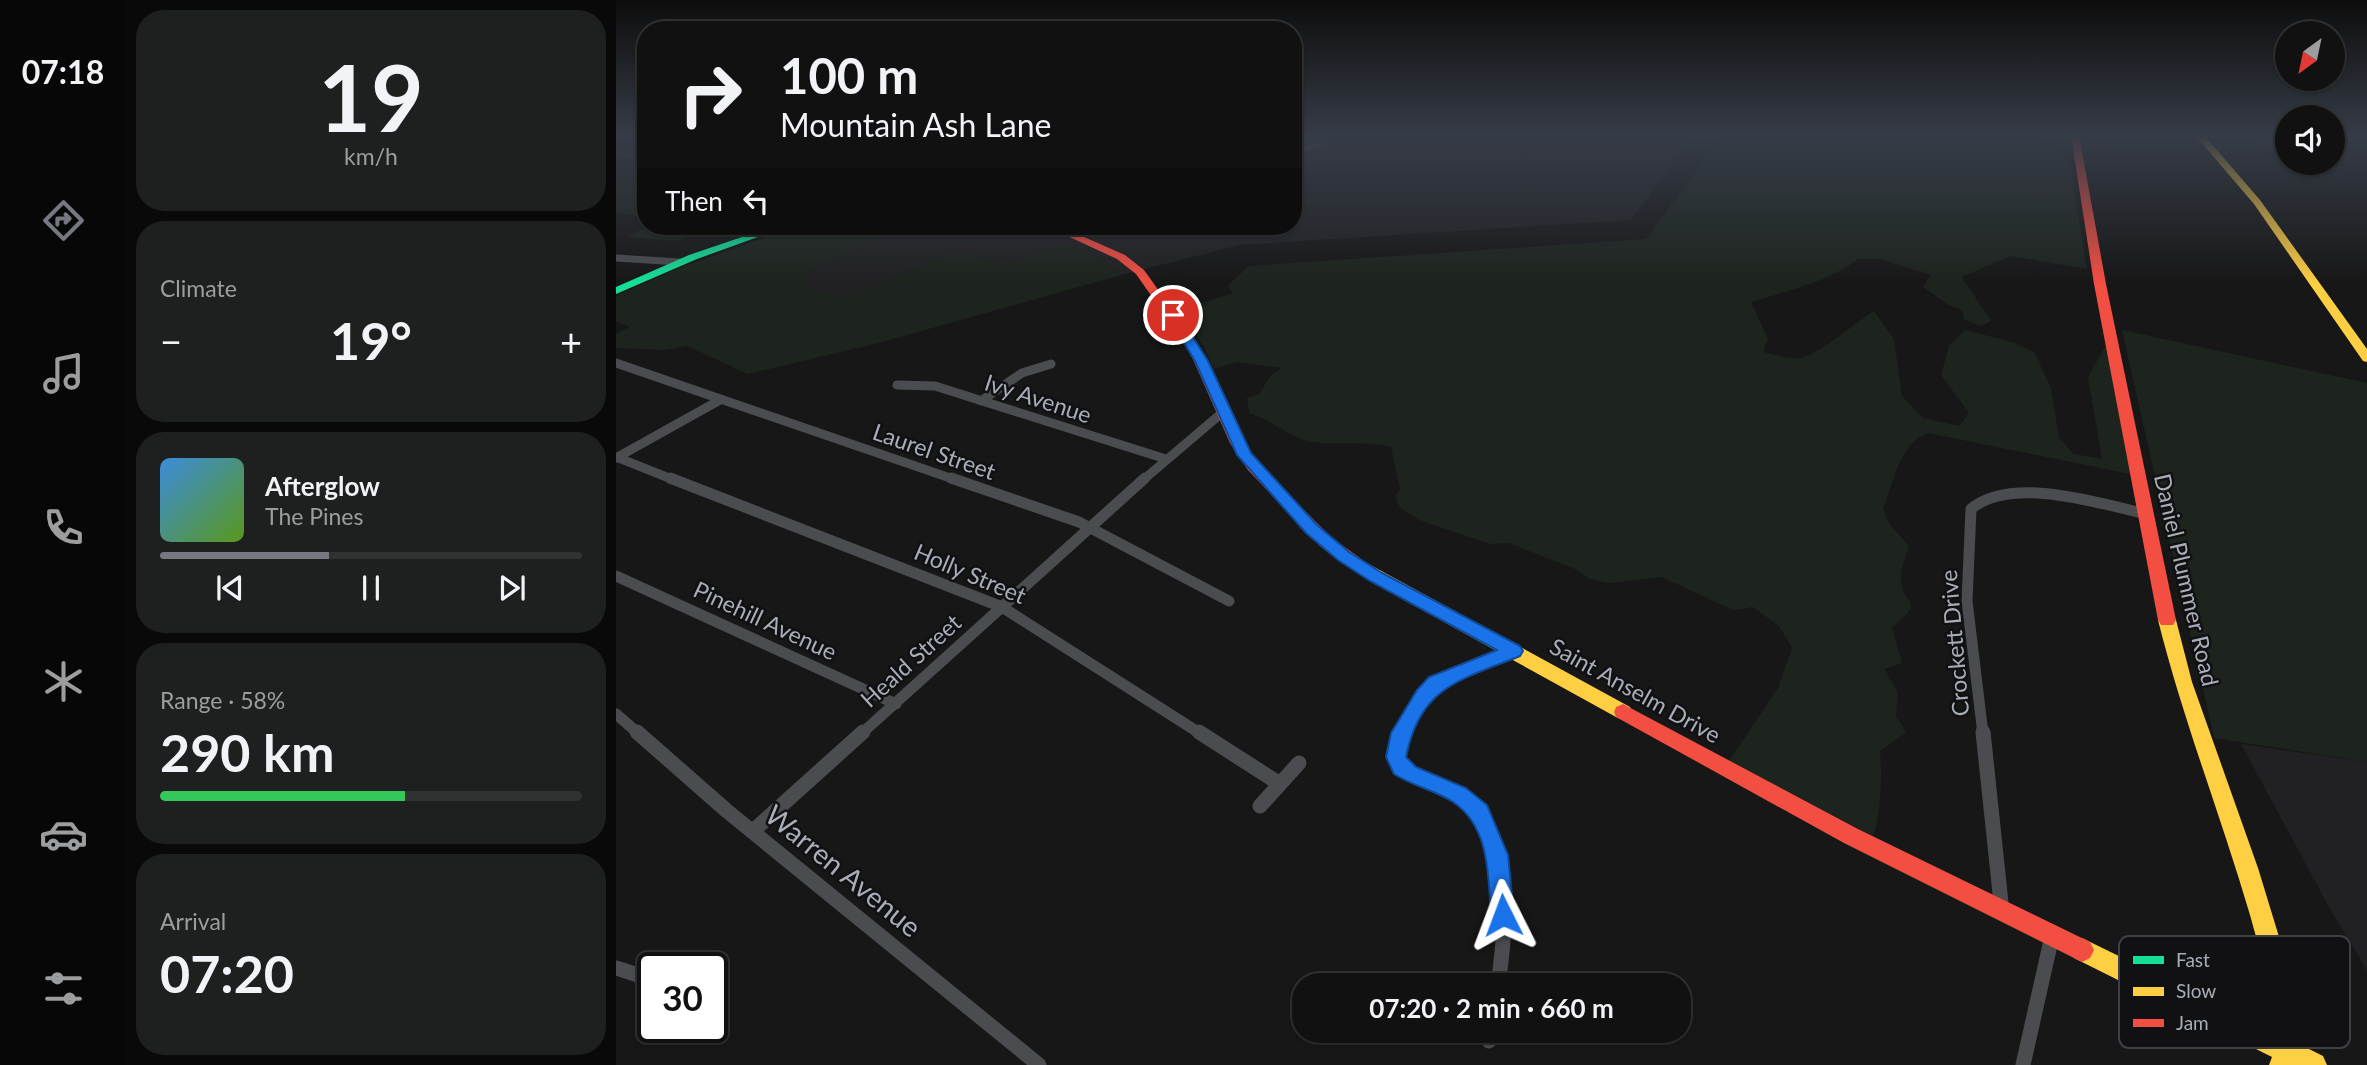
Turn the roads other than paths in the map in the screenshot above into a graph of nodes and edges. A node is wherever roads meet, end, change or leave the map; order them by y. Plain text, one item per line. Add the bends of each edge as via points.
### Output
1 (2082, 185) edge
2 (2242, 185) edge
3 (757, 235) edge
4 (1071, 235) edge
5 (616, 258) edge
6 (679, 262) junction
7 (616, 291) edge
8 (2367, 358) edge
9 (616, 363) edge
10 (1051, 364) dead end
11 (897, 385) dead end
12 (720, 400) junction
13 (981, 401) junction
14 (1223, 412) junction
15 (616, 458) edge
16 (1166, 459) junction
17 (2146, 514) junction
18 (1092, 527) junction
19 (616, 576) edge
20 (1229, 601) dead end
21 (1002, 607) junction
22 (1514, 651) junction
23 (896, 704) junction
24 (616, 714) edge
25 (1299, 764) dead end
26 (1280, 784) junction
27 (1260, 806) dead end
28 (753, 831) junction
29 (2002, 912) junction
30 (2052, 936) junction
31 (2267, 936) edge
32 (616, 968) edge
33 (2119, 971) edge
34 (1499, 973) edge
35 (637, 975) edge
36 (2266, 1048) edge
37 (2285, 1058) edge
38 (1039, 1065) edge
39 (2023, 1065) edge
40 (2314, 1065) edge

1 - 17 street, Daniel Plummer Road
2 - 8 street
3 - 6 street
4 - 14 street, Saint Anselm Drive via 1121,257 1140,272 1194,348
5 - 6 street
6 - 7 street
9 - 12 street, Laurel Street
10 - 13 street via 1015,376
11 - 13 street, Ivy Avenue via 926,384
12 - 15 street
12 - 18 street, Laurel Street
13 - 16 street, Ivy Avenue
14 - 16 street, Heald Street
14 - 22 street, Saint Anselm Drive via 1253,467 1326,542 1376,577
15 - 21 street, Holly Street
16 - 18 street, Heald Street
17 - 29 street, Crockett Drive via 2007,492 1986,496 1971,509 1967,601
17 - 31 street, Daniel Plummer Road via 2183,682
18 - 20 street, Laurel Street
18 - 21 street, Heald Street
19 - 23 street, Pinehill Avenue
21 - 23 street, Heald Street
21 - 26 street, Holly Street
22 - 29 street, Saint Anselm Drive via 1828,823
22 - 34 street via 1436,682 1401,733 1396,757 1409,774 1471,802 1487,825 1502,888
23 - 28 street, Heald Street
24 - 28 street, Warren Avenue
25 - 26 street
26 - 27 street
28 - 38 street, Warren Avenue
29 - 30 street, Saint Anselm Drive
30 - 33 street, Saint Anselm Drive
30 - 39 street
32 - 35 street
36 - 37 street, Saint Anselm Drive
37 - 40 street, Saint Anselm Drive

